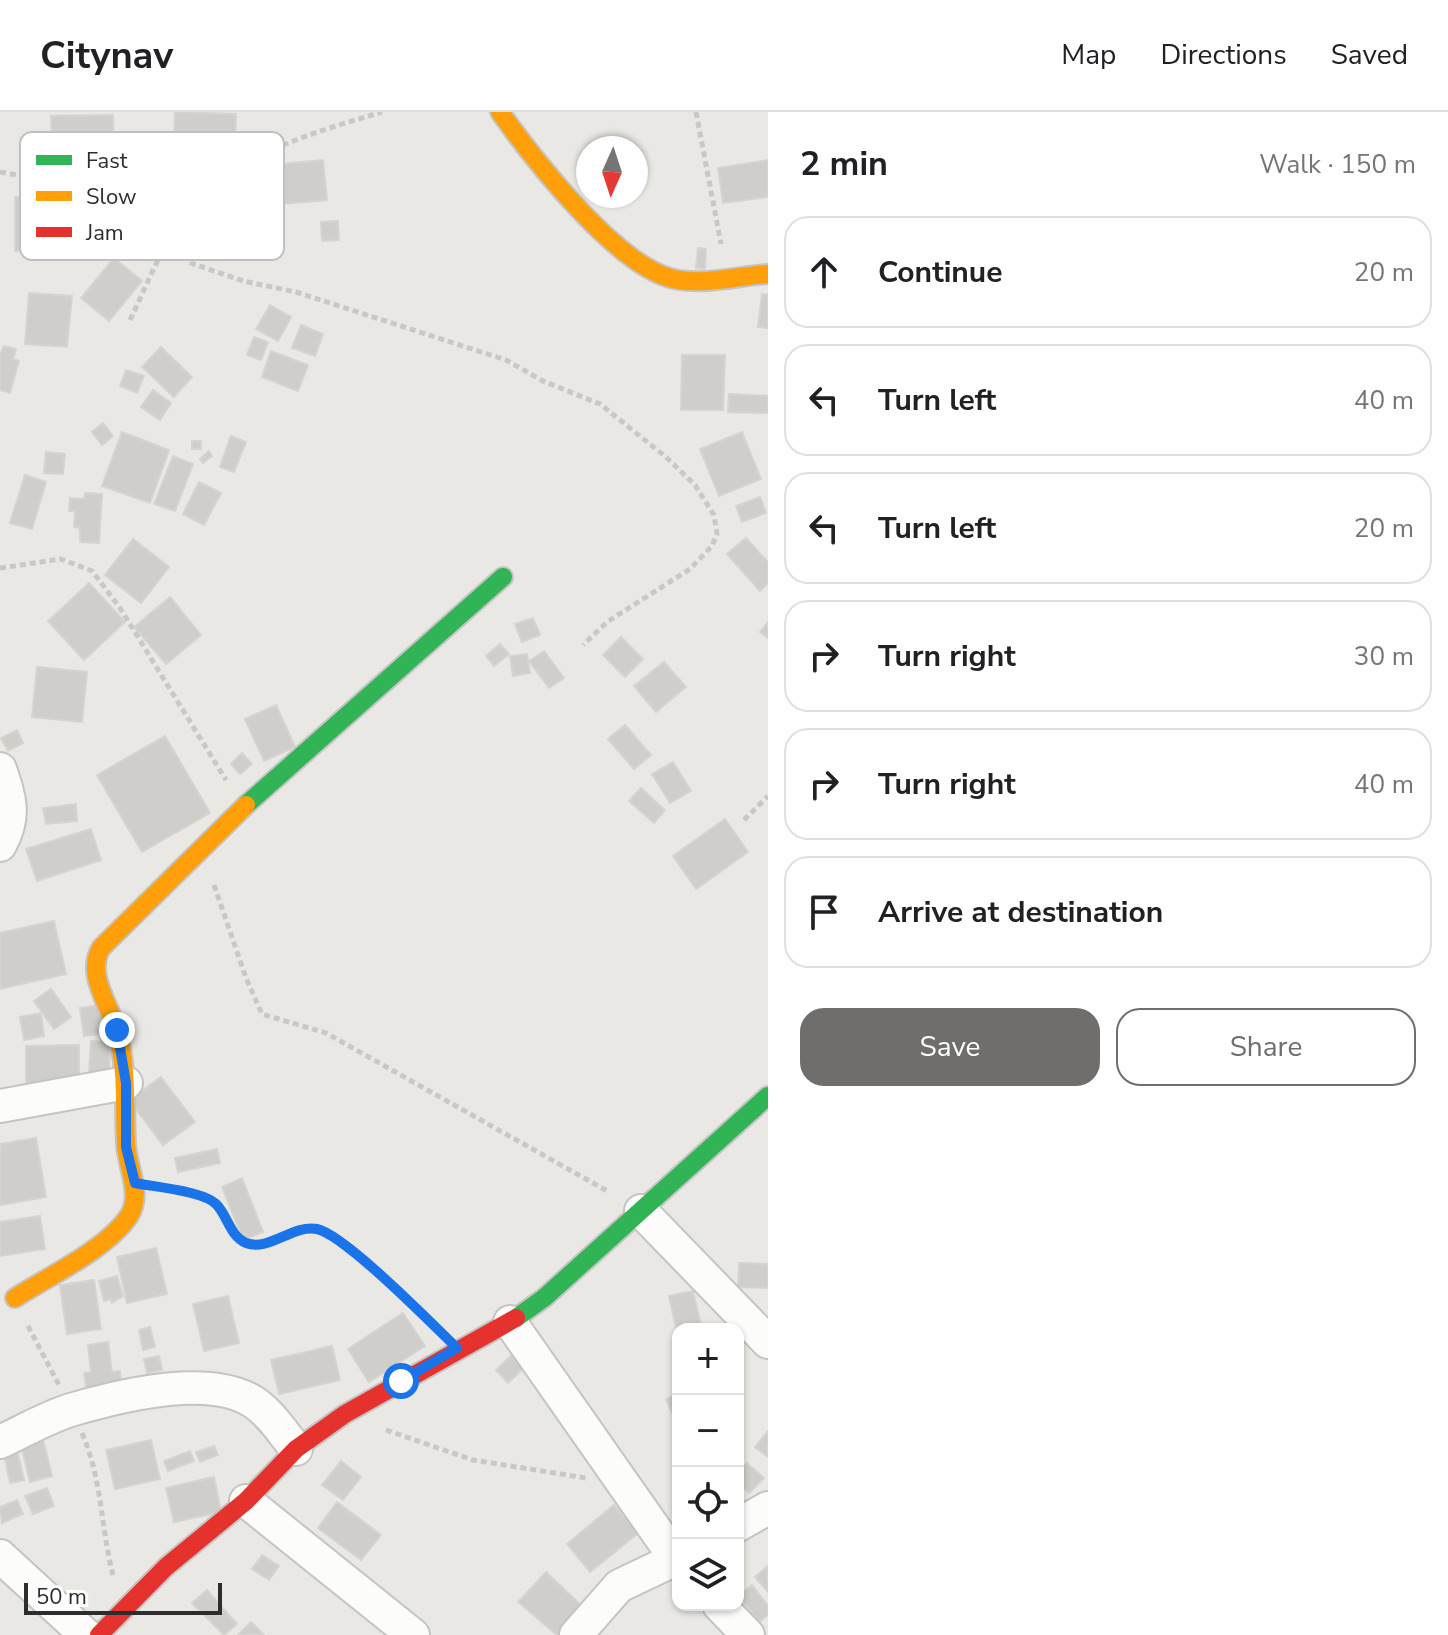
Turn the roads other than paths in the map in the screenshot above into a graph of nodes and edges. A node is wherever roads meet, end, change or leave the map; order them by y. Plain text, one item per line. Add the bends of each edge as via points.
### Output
1 (500, 112) edge
2 (768, 274) edge
3 (503, 577) dead end
4 (0, 769) edge
5 (0, 845) edge
6 (126, 1083) junction
7 (768, 1096) edge
8 (0, 1106) edge
9 (641, 1211) junction
10 (15, 1298) road end
11 (510, 1322) junction
12 (768, 1342) edge
13 (0, 1442) edge
14 (296, 1449) junction
15 (246, 1501) junction
16 (768, 1508) edge
17 (744, 1522) edge
18 (672, 1553) edge
19 (0, 1556) edge
20 (672, 1562) edge
21 (725, 1611) edge
22 (86, 1635) edge
23 (99, 1635) edge
24 (413, 1635) edge
25 (576, 1635) edge
26 (748, 1635) edge

1 - 2 street via 559,185 644,265 676,279
3 - 6 street via 241,809 101,948 94,960 117,1030
4 - 5 street via 13,805 10,828
6 - 8 street
6 - 10 street via 126,1147 135,1183 131,1213 112,1235
7 - 9 street
9 - 11 street
9 - 12 street
11 - 14 street via 345,1414
11 - 18 street
13 - 14 street via 71,1409 189,1387 229,1391 253,1402
14 - 15 street
15 - 23 street
15 - 24 street
16 - 17 street
19 - 22 street
20 - 25 street via 619,1586
21 - 26 street

